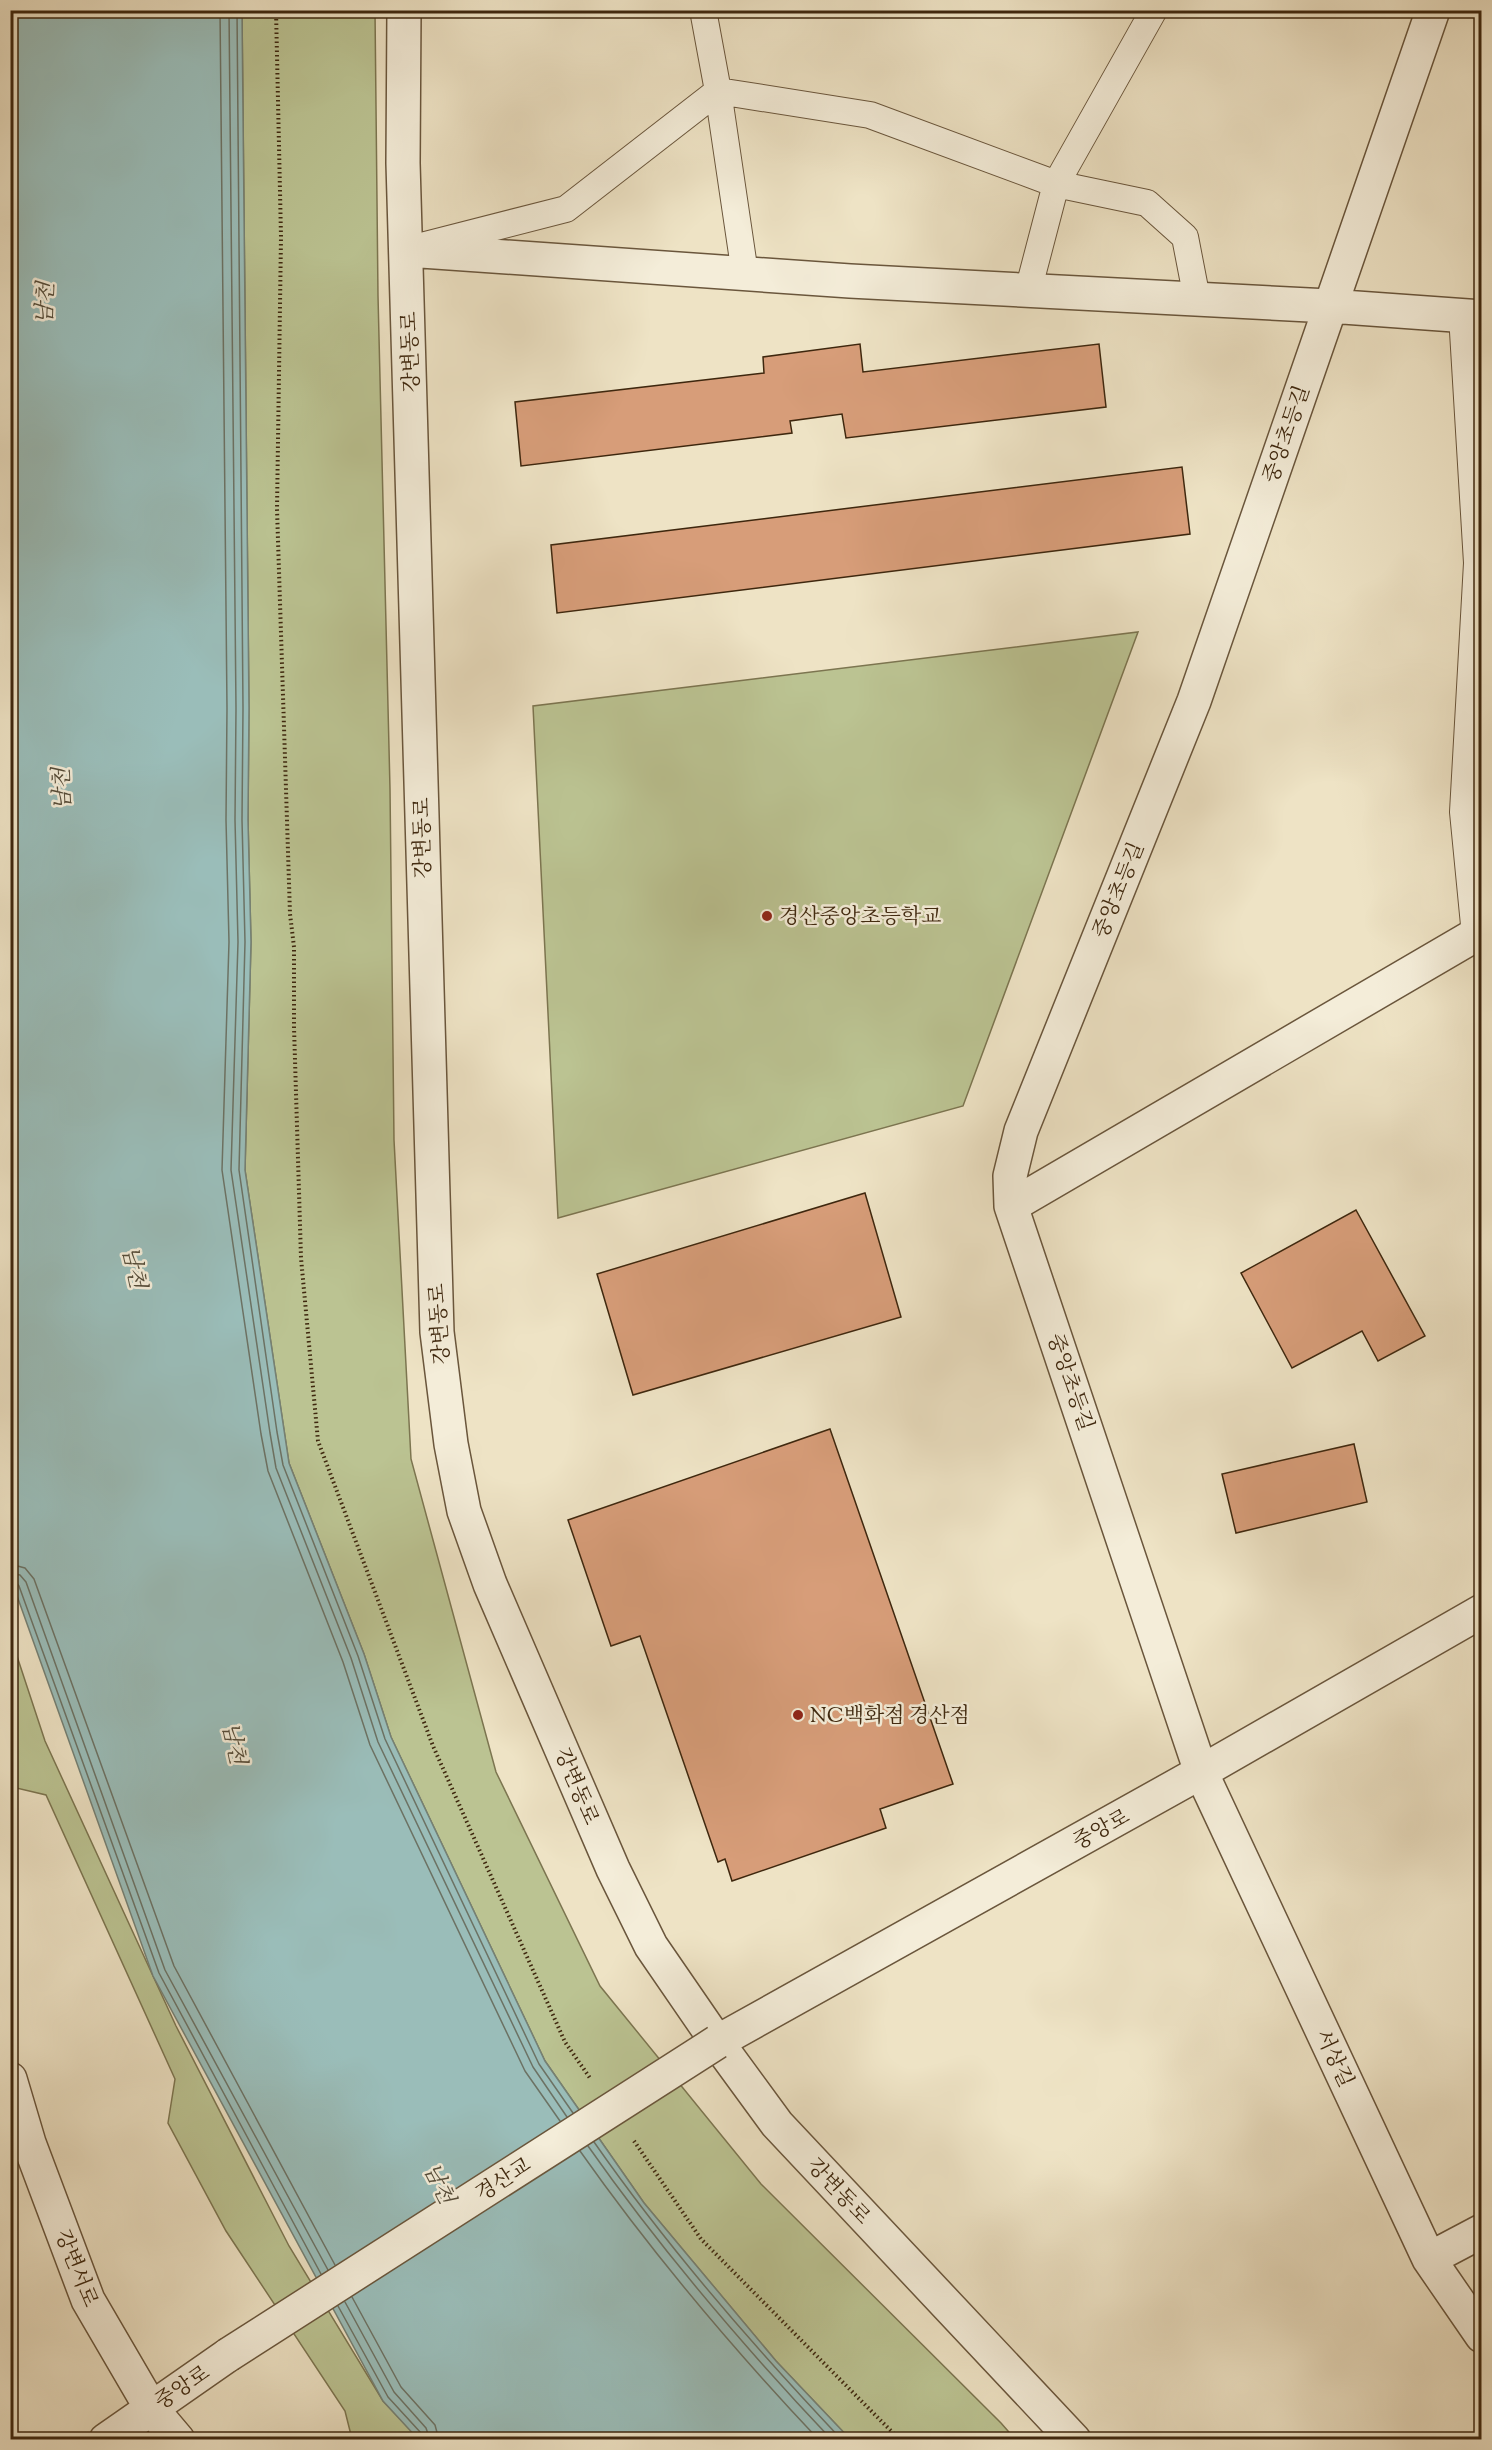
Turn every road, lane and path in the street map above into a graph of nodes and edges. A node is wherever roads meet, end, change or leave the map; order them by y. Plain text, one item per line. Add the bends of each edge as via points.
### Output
1 (404, 10) edge
2 (703, 10) edge
3 (1154, 10) edge
4 (1433, 10) edge
5 (718, 91) junction
6 (1056, 184) junction
7 (407, 250) junction
8 (745, 274) junction
9 (1028, 291) junction
10 (1197, 299) junction
11 (1329, 306) junction
12 (1472, 316) edge
13 (1478, 933) edge
14 (1011, 1206) junction
15 (1482, 1611) edge
16 (1201, 1772) junction
17 (717, 2042) junction
18 (10, 2079) edge
19 (1482, 2230) edge
20 (1429, 2259) junction
21 (1482, 2336) edge
22 (228, 2355) joint
23 (151, 2408) junction
24 (106, 2439) edge
25 (178, 2439) edge
26 (1074, 2439) edge

1 - 7 street, 강변동로
2 - 5 lane
3 - 6 lane
4 - 11 street, 중앙초등길
5 - 6 lane via 870,115
5 - 7 lane via 566,209
5 - 8 lane
6 - 9 lane
6 - 10 lane via 1147,203 1185,237
7 - 8 street
7 - 17 street, 강변동로 via 437,1320 451,1444 464,1511 490,1584 613,1869 651,1946
8 - 9 street
9 - 10 street
10 - 11 street
11 - 12 street
11 - 14 street, 중앙초등길 via 1194,701 1021,1131 1010,1176
12 - 13 lane via 1477,563 1463,812
13 - 14 street
14 - 16 street, 중앙초등길
15 - 16 street, 중앙로
16 - 17 street, 중앙로
16 - 20 street, 서상길
17 - 22 street, 경산교, bridge
17 - 26 street, 강변동로 via 777,2124
18 - 23 street, 강변서로 via 29,2143 88,2300
19 - 20 street
20 - 21 street, 서상길
22 - 23 street, 중앙로
23 - 24 street, 중앙로
23 - 25 street, 강변서로

